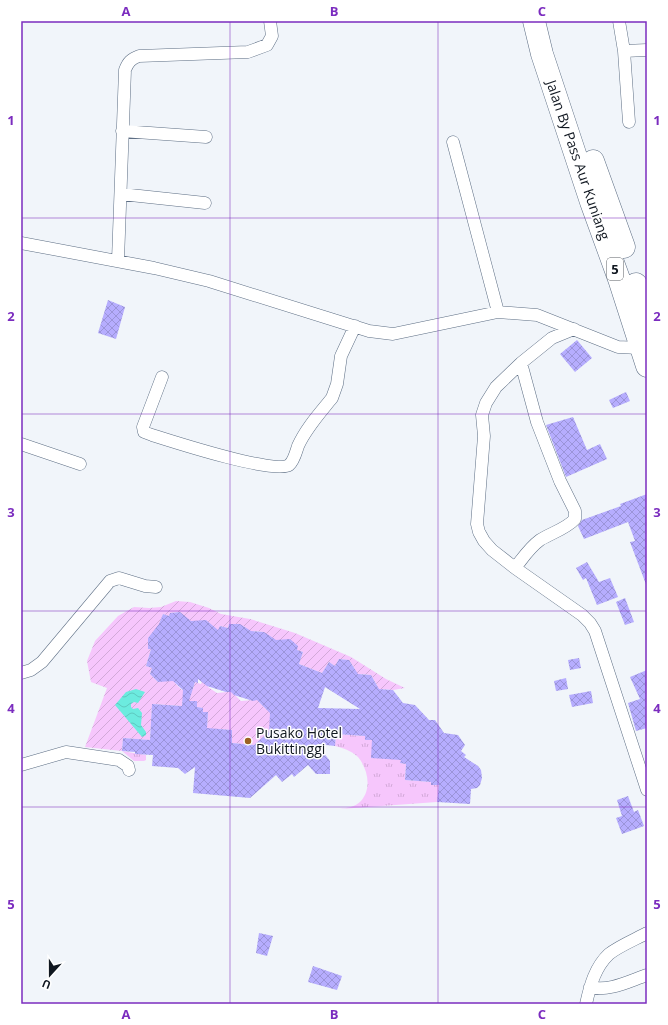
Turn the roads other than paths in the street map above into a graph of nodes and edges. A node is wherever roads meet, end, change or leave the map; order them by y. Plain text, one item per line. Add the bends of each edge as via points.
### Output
1 (270, 21) edge
2 (534, 21) edge
3 (548, 21) edge
4 (619, 21) edge
5 (647, 50) edge
6 (624, 51) junction
7 (629, 122) dead end
8 (122, 132) junction
9 (206, 137) dead end
10 (453, 142) dead end
11 (589, 169) junction
12 (121, 194) junction
13 (599, 200) junction
14 (205, 203) dead end
15 (21, 242) edge
16 (118, 260) junction
17 (498, 312) junction
18 (647, 317) edge
19 (355, 326) junction
20 (574, 329) junction
21 (644, 357) edge
22 (521, 362) junction
23 (162, 377) dead end
24 (21, 444) edge
25 (80, 464) dead end
26 (515, 568) junction
27 (156, 588) dead end
28 (21, 673) edge
29 (21, 765) edge
30 (129, 770) dead end
31 (647, 790) edge
32 (647, 933) edge
33 (647, 975) edge
34 (590, 988) junction
35 (586, 1004) edge

1 - 8 street via 272,36 267,45 248,52 139,56 132,59 125,70
2 - 11 highway, Jalan By Pass Aur Kuniang via 542,54
3 - 11 highway, Jalan By Pass Aur Kuniang via 580,125
4 - 6 street
5 - 6 street
6 - 7 street
8 - 9 street
8 - 12 street
10 - 17 street
11 - 13 highway, Jalan By Pass Aur Kuniang / 5
12 - 14 street
12 - 16 street
13 - 18 highway, Jalan By Pass Aur Kuniang / 5
13 - 21 highway, Jalan By Pass Aur Kuniang / 5 via 619,280
15 - 16 street
16 - 19 street via 209,281
17 - 19 street via 393,334 382,334
17 - 20 street via 537,315
19 - 23 street via 341,356 332,398 302,436 292,461 283,467 210,453 144,432 143,427
20 - 21 street
20 - 22 street via 552,338
22 - 26 street via 496,387 482,415 484,436 477,524 484,541
22 - 26 street via 537,422 575,519 529,548
24 - 25 street
26 - 31 street via 582,615 595,631
27 - 28 street via 113,578 42,662
29 - 30 street via 66,752 119,760 128,766
32 - 34 street via 610,954 601,963
33 - 34 street via 606,989
34 - 35 street

